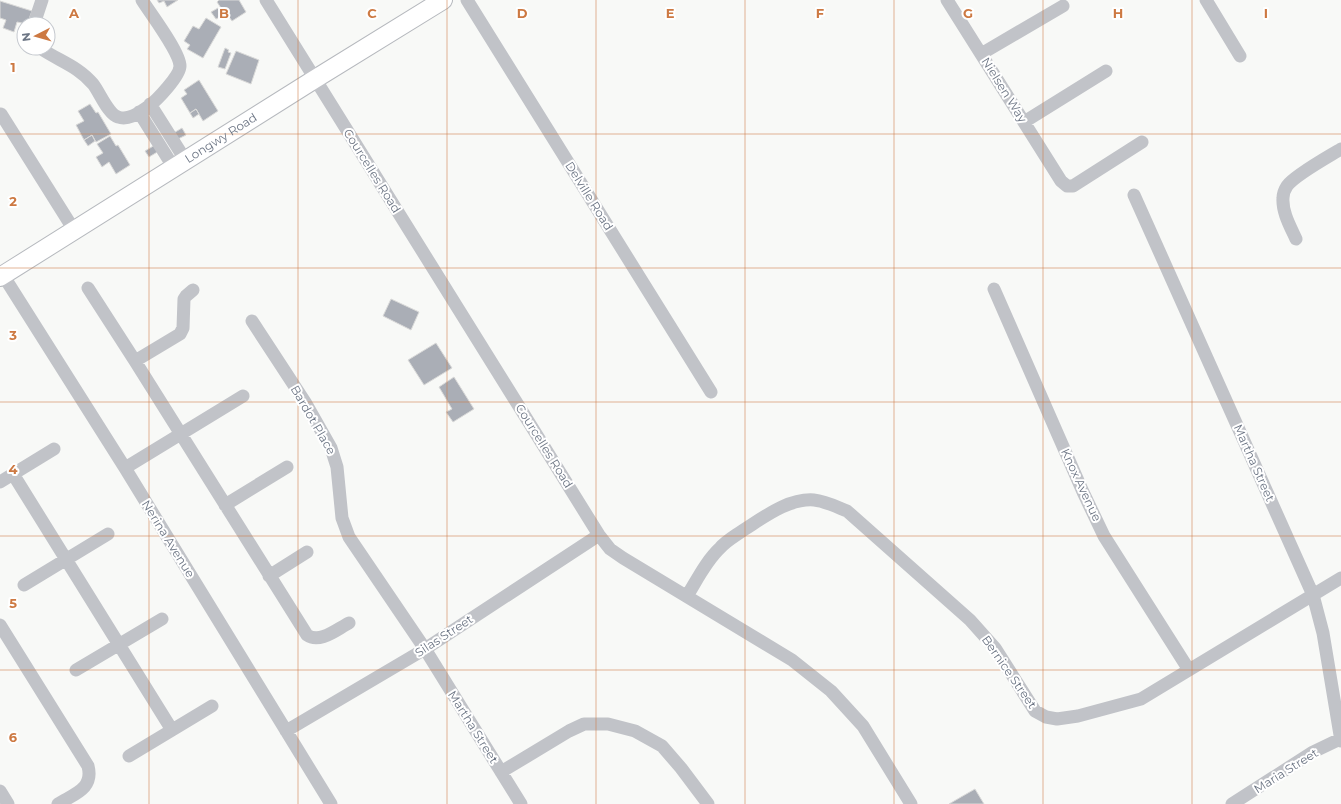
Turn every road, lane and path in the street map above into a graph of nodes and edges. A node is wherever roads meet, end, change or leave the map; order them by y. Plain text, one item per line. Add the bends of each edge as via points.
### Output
1 (42, 0) edge
2 (142, 0) edge
3 (266, 0) edge
4 (443, 0) edge
5 (467, 0) edge
6 (947, 0) edge
7 (1206, 0) edge
8 (1063, 6) dead end
9 (37, 16) edge
10 (981, 54) junction
11 (54, 56) edge
12 (1240, 56) dead end
13 (1106, 71) dead end
14 (315, 79) junction
15 (150, 104) junction
16 (139, 112) junction
17 (1, 114) edge
18 (1024, 122) junction
19 (1142, 142) dead end
20 (1341, 149) edge
21 (180, 164) junction
22 (1134, 195) dead end
23 (74, 230) junction
24 (1296, 239) dead end
25 (1, 276) edge
26 (88, 288) dead end
27 (994, 289) dead end
28 (193, 290) dead end
29 (252, 321) dead end
30 (136, 361) junction
31 (711, 392) dead end
32 (243, 396) dead end
33 (181, 435) junction
34 (54, 449) dead end
35 (287, 467) dead end
36 (125, 468) junction
37 (13, 474) junction
38 (0, 482) edge
39 (225, 505) junction
40 (108, 534) dead end
41 (599, 535) junction
42 (307, 552) dead end
43 (66, 559) junction
44 (269, 576) junction
45 (1341, 578) edge
46 (24, 585) dead end
47 (1313, 595) junction
48 (687, 596) junction
49 (162, 619) dead end
50 (349, 623) dead end
51 (0, 625) edge
52 (119, 644) junction
53 (425, 649) junction
54 (76, 670) dead end
55 (1189, 670) junction
56 (212, 706) dead end
57 (172, 730) junction
58 (286, 731) junction
59 (1340, 740) edge
60 (129, 756) dead end
61 (501, 772) junction
62 (0, 791) edge
63 (8, 804) edge
64 (58, 804) edge
65 (332, 804) edge
66 (521, 804) edge
67 (708, 804) edge
68 (911, 804) edge
69 (1232, 804) edge

1 - 9 street
2 - 15 street via 174,50 180,66 173,80
3 - 14 street, Courcelles Road
4 - 14 street, Longwy Road
5 - 31 street, Delville Road
6 - 10 street, Nielsen Way
7 - 12 street
8 - 10 street
10 - 18 street, Nielsen Way
11 - 16 street via 82,72 116,116 127,118
13 - 18 street
14 - 21 street, Longwy Road
14 - 41 street, Courcelles Road
15 - 16 street
15 - 21 street
16 - 21 street
17 - 23 street
18 - 19 street, Nielsen Way via 1061,181 1067,186 1072,186
20 - 24 street via 1287,185 1283,198 1286,218
21 - 23 street, Longwy Road
22 - 47 street, Martha Street
23 - 25 street, Longwy Road
25 - 36 street, Nerina Avenue
26 - 30 street
27 - 55 street, Knox Avenue via 1104,536
28 - 30 street via 184,299 183,328 180,334
29 - 53 street, Bardot Place via 305,402 331,448 338,467 342,518 349,537
30 - 33 street
32 - 33 street
33 - 36 street
33 - 39 street
34 - 37 street
35 - 39 street
36 - 58 street, Nerina Avenue
37 - 38 street
37 - 43 street
39 - 44 street
40 - 43 street
41 - 48 street, Courcelles Road via 610,549
41 - 53 street, Silas Street
42 - 44 street
43 - 46 street
43 - 52 street
44 - 50 street via 311,638 322,638
45 - 47 street, Bernice Street
47 - 55 street, Bernice Street
47 - 59 street, Martha Street via 1323,633
48 - 55 street, Bernice Street via 720,547 776,510 797,502 814,500 846,511 970,620 995,648 1035,711 1046,717 1057,719 1078,716 1141,699
48 - 68 street, Courcelles Road via 792,660 831,691 863,726
49 - 52 street
51 - 64 street via 88,766 90,774 86,785
52 - 54 street
52 - 57 street
53 - 58 street, Silas Street
53 - 61 street, Martha Street
56 - 57 street
57 - 60 street
58 - 65 street, Nerina Avenue
59 - 69 street, Maria Street via 1313,752
61 - 66 street, Martha Street
61 - 67 street via 584,724 608,724 635,731 662,746
62 - 63 street

